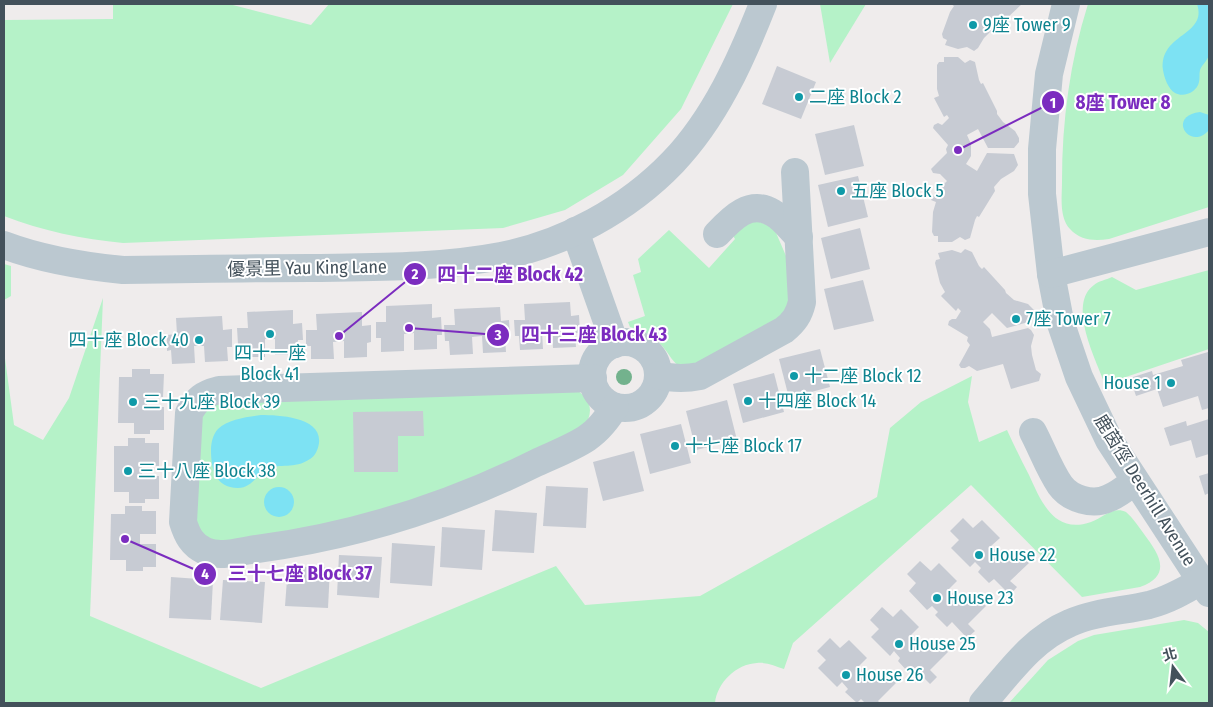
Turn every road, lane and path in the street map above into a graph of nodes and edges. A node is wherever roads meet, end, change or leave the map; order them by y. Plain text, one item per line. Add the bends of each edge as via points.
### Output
1 (763, 4) edge
2 (1066, 4) edge
3 (795, 172) dead end
4 (576, 231) junction
5 (1209, 232) edge
6 (717, 234) dead end
7 (799, 238) junction
8 (4, 245) edge
9 (1051, 274) junction
10 (615, 344) junction
11 (659, 376) junction
12 (593, 378) junction
13 (615, 407) junction
14 (1034, 432) dead end
15 (1135, 480) junction
16 (1205, 587) edge
17 (983, 703) edge

1 - 4 street, 優景里 Yau King Lane via 735,70 704,124 673,162 644,189 610,213
2 - 9 street, 鹿茵徑 Deerhill Avenue via 1050,74 1042,149 1042,194
3 - 7 street
4 - 8 street, 優景里 Yau King Lane via 502,256 462,262 370,267 123,270 25,253
4 - 10 street
5 - 9 street
6 - 7 street via 741,212 752,208 775,214
7 - 11 street via 802,302 793,323 700,376
9 - 15 street, 鹿茵徑 Deerhill Avenue via 1060,321 1079,377 1109,440
10 - 11 street via 626,342 645,349 653,356
10 - 12 street via 599,356
11 - 13 street via 657,386 645,402 625,409
12 - 13 street via 598,395
12 - 13 street via 206,393 189,413 183,522 187,534 194,545 206,552 219,554 291,544 404,516 462,496 580,442 598,430
14 - 15 street via 1060,486 1082,500 1108,499
15 - 16 street, 鹿茵徑 Deerhill Avenue
16 - 17 street via 1151,604 1070,623 1035,645

